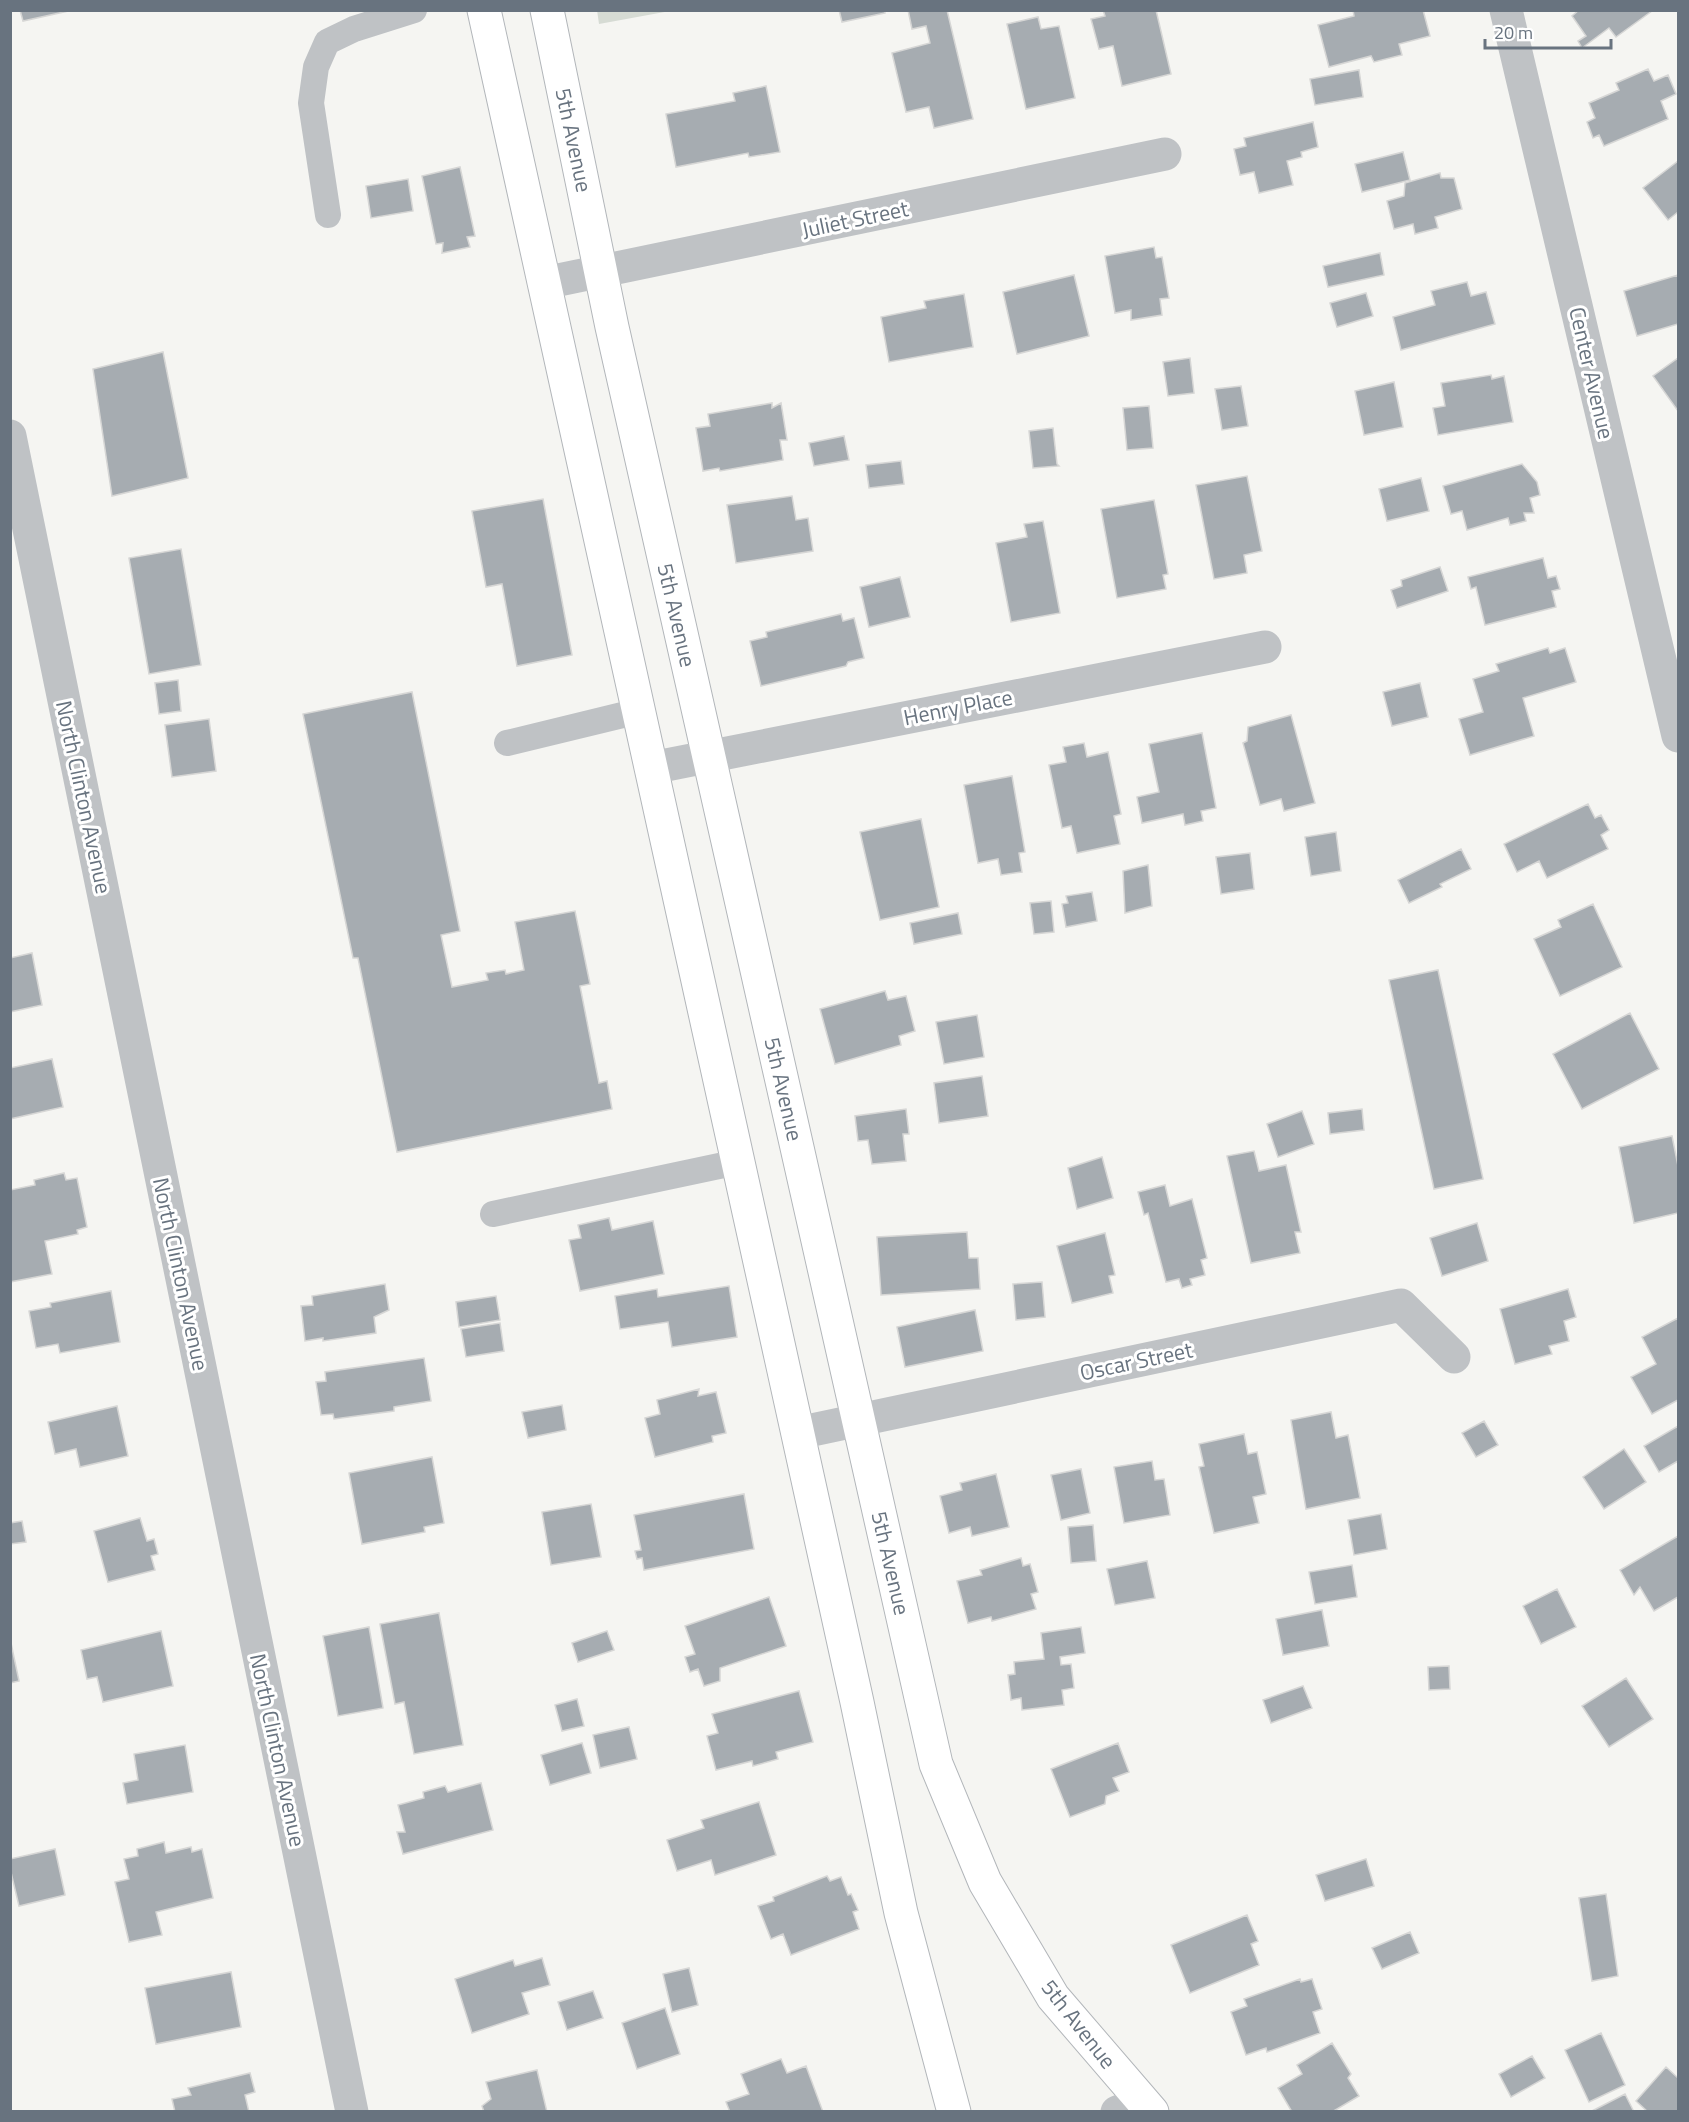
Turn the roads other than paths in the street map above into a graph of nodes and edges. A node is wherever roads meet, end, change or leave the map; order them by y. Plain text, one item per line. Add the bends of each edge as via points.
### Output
1 (414, 10) edge
2 (484, 10) edge
3 (547, 10) edge
4 (1506, 10) edge
5 (1164, 154) dead end
6 (328, 215) dead end
7 (601, 272) junction
8 (544, 283) junction
9 (10, 436) edge
10 (1666, 628) edge
11 (1265, 647) dead end
12 (639, 711) junction
13 (1678, 736) edge
14 (507, 742) dead end
15 (708, 755) junction
16 (651, 768) junction
17 (738, 1162) junction
18 (493, 1214) dead end
19 (1454, 1357) dead end
20 (858, 1419) junction
21 (798, 1433) junction
22 (1137, 2108) edge
23 (352, 2112) edge
24 (954, 2112) edge

1 - 6 lane via 327,42 316,67 311,103
2 - 8 main road
3 - 7 main road, 5th Avenue
4 - 10 street, Center Avenue
5 - 7 street, Juliet Street
7 - 8 street, Juliet Street
7 - 15 main road, 5th Avenue
8 - 12 main road
9 - 23 street, North Clinton Avenue
10 - 13 street, Center Avenue
11 - 15 street, Henry Place
12 - 14 lane
12 - 16 main road
15 - 16 street, Henry Place
15 - 20 main road, 5th Avenue
16 - 17 main road
17 - 18 lane
17 - 21 main road
19 - 20 street, Oscar Street via 1401,1305
20 - 21 street, Oscar Street
20 - 22 main road, 5th Avenue via 936,1764 985,1882 1053,1997
21 - 24 main road via 901,1913

